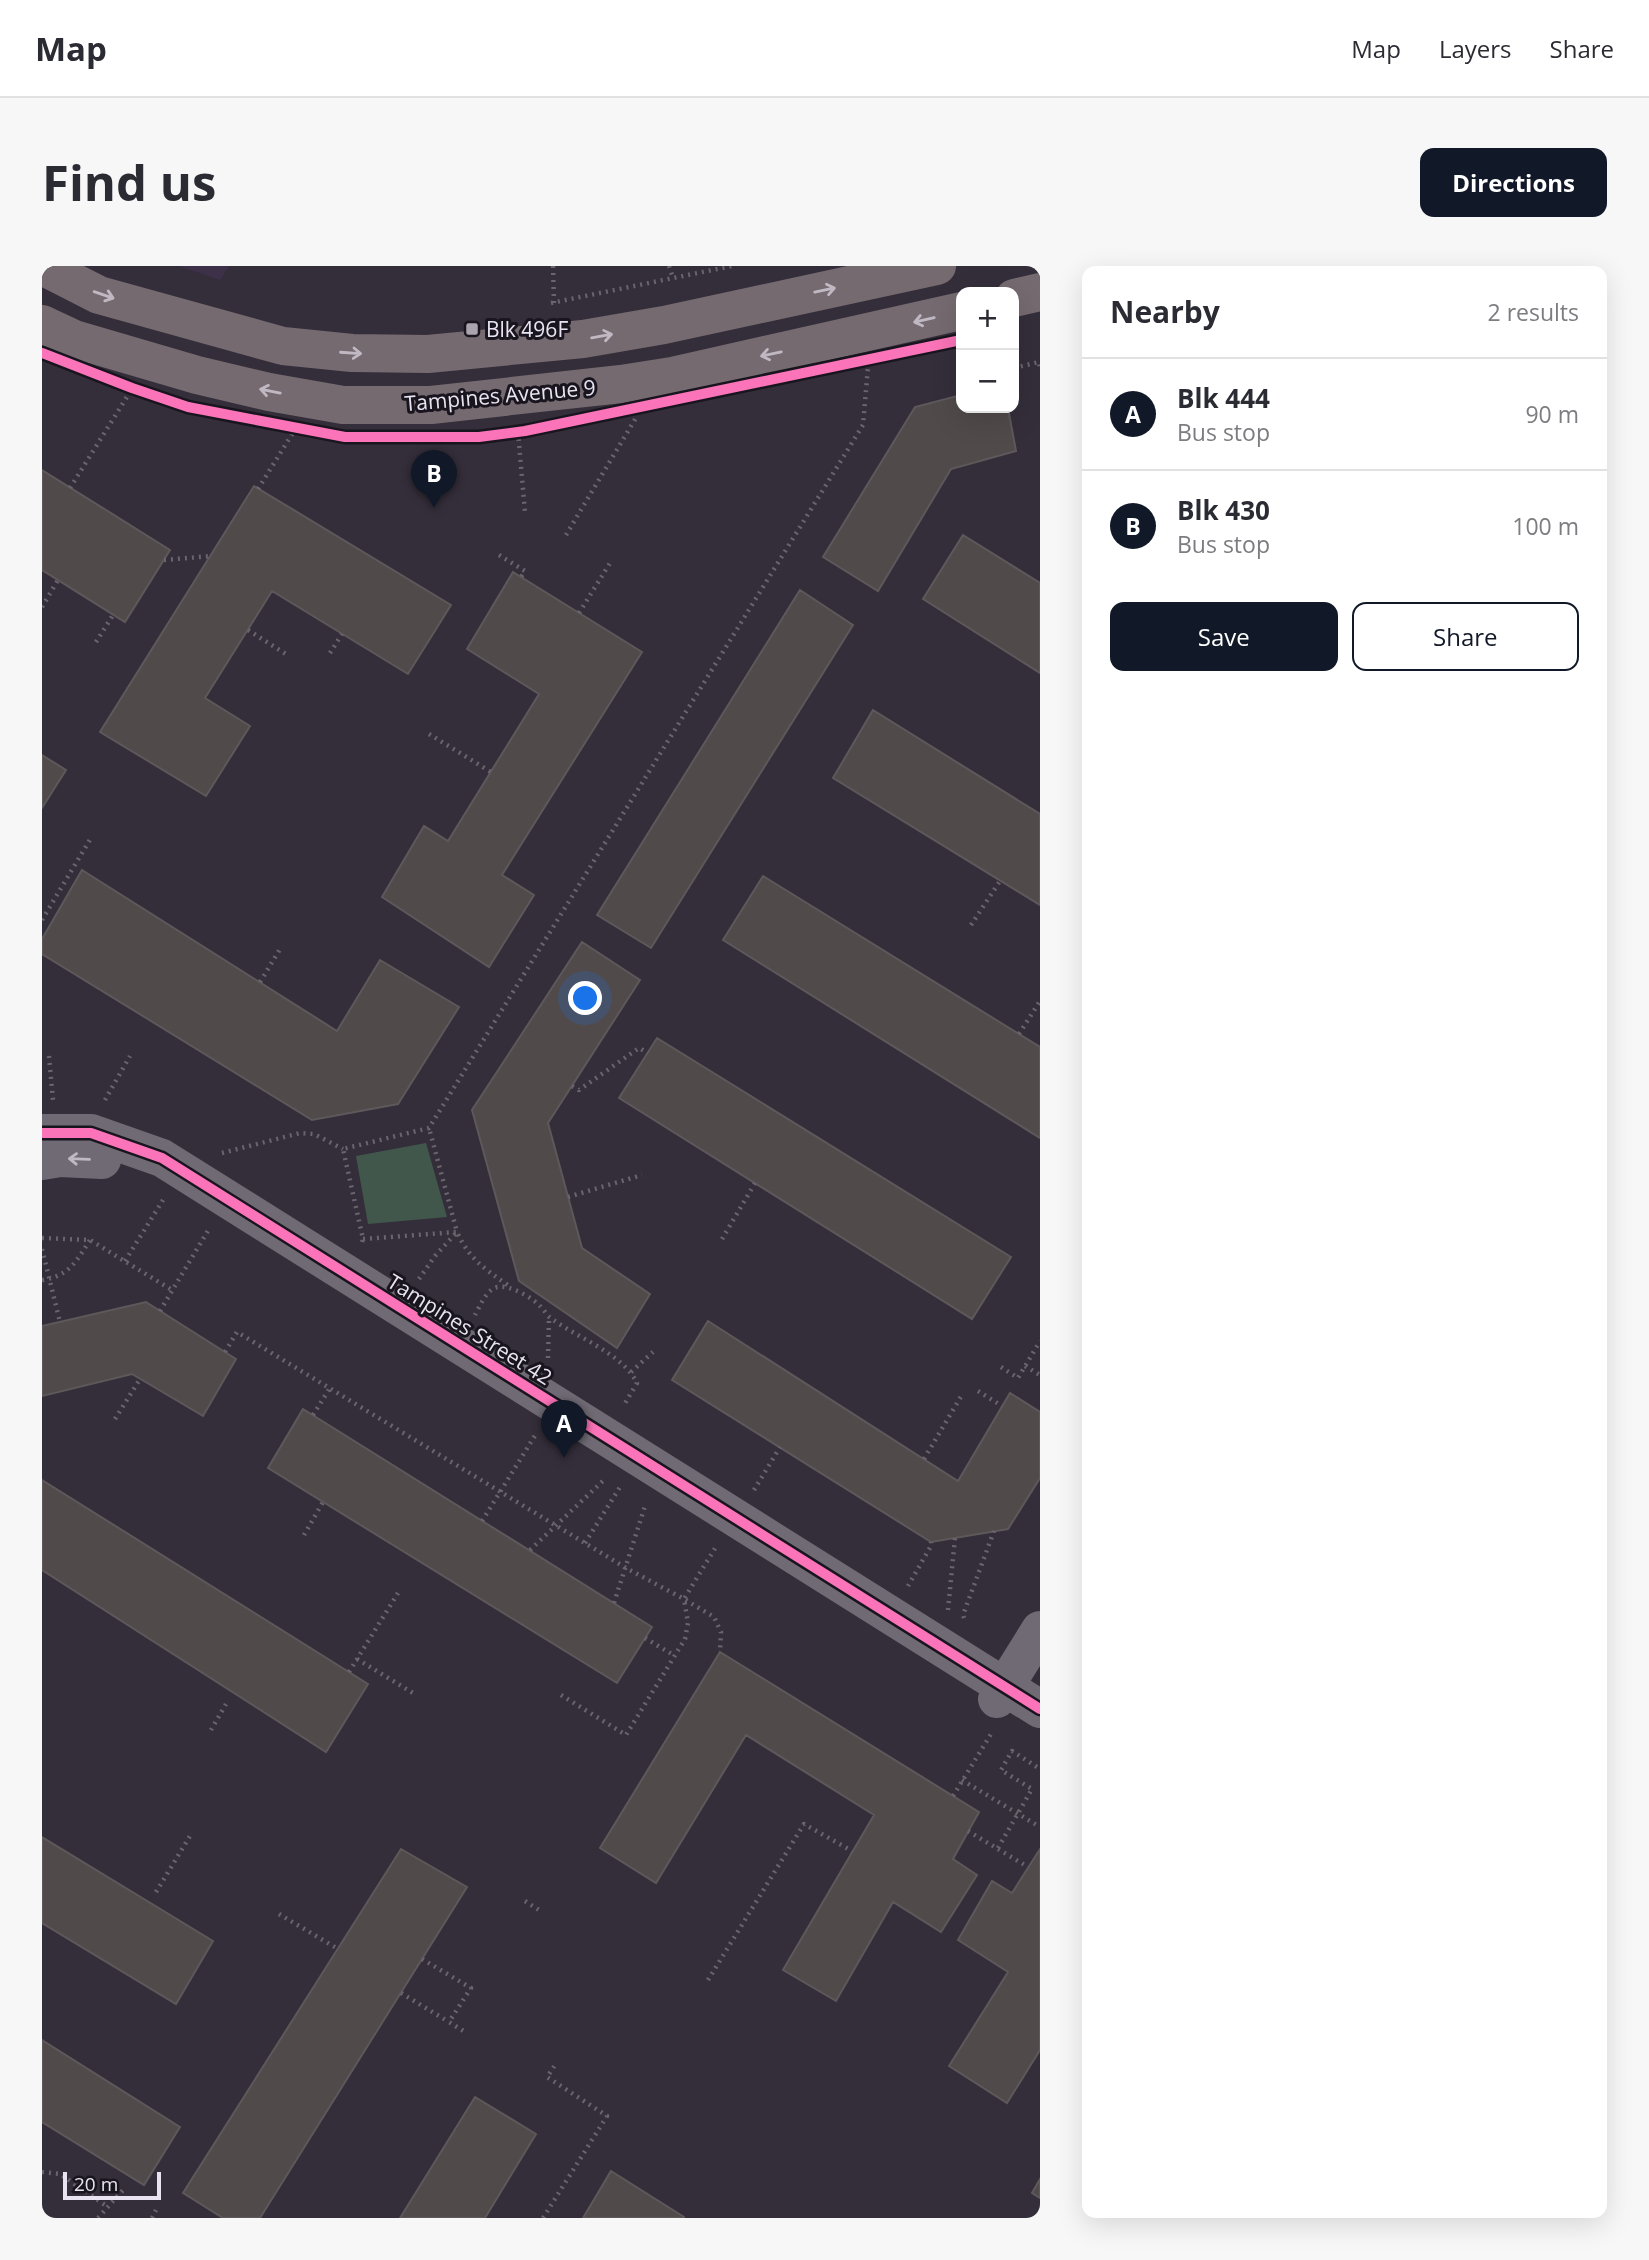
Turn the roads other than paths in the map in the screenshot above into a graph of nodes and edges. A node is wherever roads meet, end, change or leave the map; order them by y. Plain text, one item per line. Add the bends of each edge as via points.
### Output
1 (42, 266) edge
2 (937, 266) edge
3 (1040, 292) edge
4 (1019, 298) edge
5 (956, 312) edge
6 (42, 324) edge
7 (42, 1133) edge
8 (42, 1161) edge
9 (1040, 1630) edge
10 (998, 1706) junction
11 (1040, 1709) edge
12 (1040, 1726) edge

1 -> 2 main road via 99,295 283,346 428,354 637,330
3 - 4 main road
5 -> 6 main road, Tampines Avenue 9 via 672,376 431,405 343,405 270,392 74,340
7 - 10 street, Tampines Street 42 via 92,1133 162,1158
10 -> 8 street, Tampines Street 42 via 219,1213 121,1164 60,1158
9 - 10 street
10 - 11 street, Tampines Street 42
10 - 12 street, Tampines Street 42

